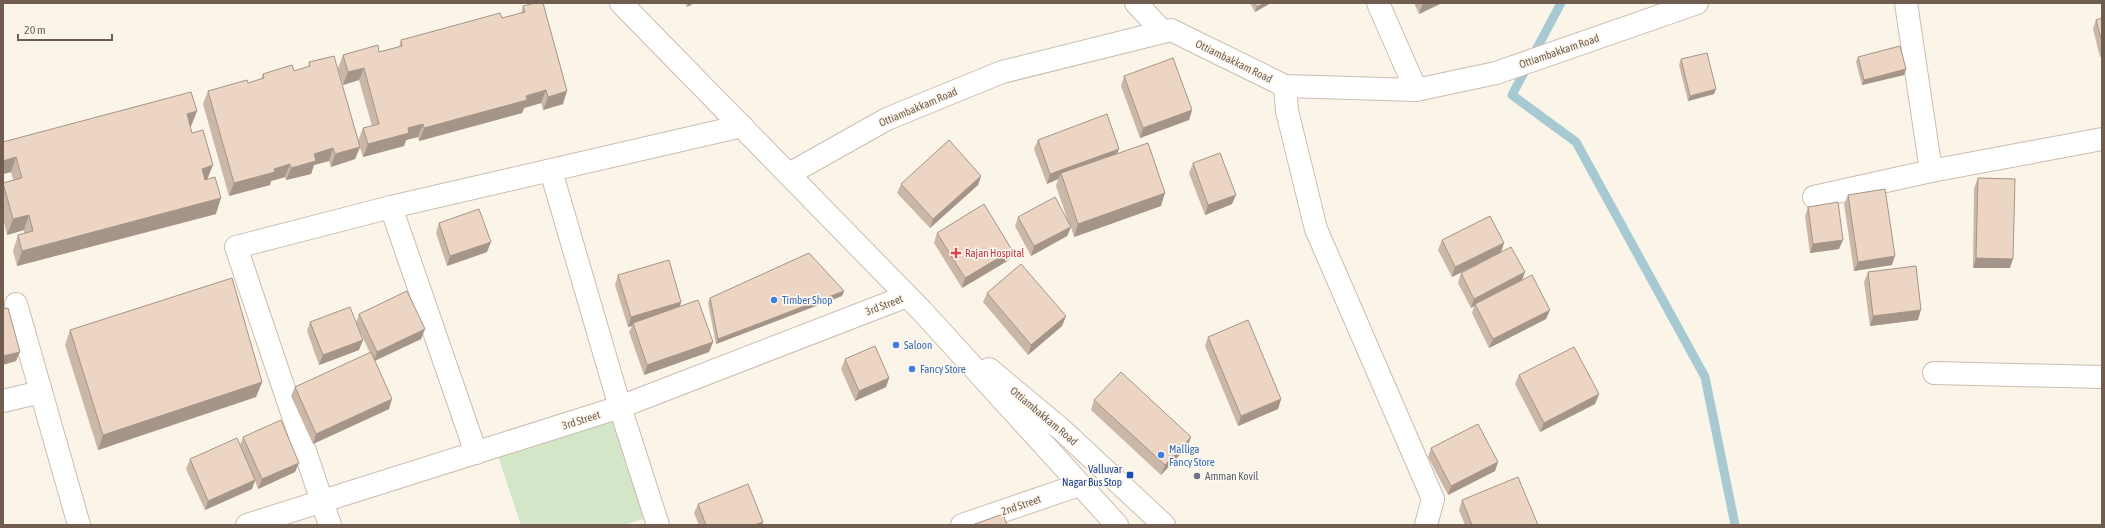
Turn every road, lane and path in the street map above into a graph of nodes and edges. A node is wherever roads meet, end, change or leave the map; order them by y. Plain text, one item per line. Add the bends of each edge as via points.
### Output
1 (621, 3) edge
2 (1136, 3) edge
3 (1378, 3) edge
4 (1697, 3) edge
5 (1906, 3) edge
6 (1163, 32) junction
7 (1285, 86) junction
8 (1416, 90) junction
9 (742, 126) junction
10 (2102, 139) edge
11 (551, 171) junction
12 (1931, 171) junction
13 (789, 174) junction
14 (1814, 197) dead end
15 (392, 207) junction
16 (914, 303) junction
17 (16, 304) dead end
18 (1934, 373) dead end
19 (2102, 376) edge
20 (41, 392) junction
21 (3, 400) edge
22 (620, 407) junction
23 (476, 453) junction
24 (1079, 485) junction
25 (321, 502) junction
26 (79, 525) edge
27 (248, 525) edge
28 (330, 525) edge
29 (658, 525) edge
30 (962, 525) edge
31 (1117, 525) edge
32 (1164, 525) edge
33 (1426, 525) edge

1 - 9 street, Ottiambakkam Road
2 - 6 street
3 - 8 street
4 - 8 street, Ottiambakkam Road via 1496,73
5 - 12 street
6 - 7 street, Ottiambakkam Road via 1171,30
6 - 13 street, Ottiambakkam Road via 1002,72 887,119
7 - 8 street, Ottiambakkam Road
7 - 33 street via 1287,112 1316,229 1433,499
9 - 11 street
9 - 13 street, Ottiambakkam Road
10 - 12 street
11 - 15 street
11 - 22 street
12 - 14 street
13 - 16 street, Ottiambakkam Road
15 - 23 street
15 - 25 street via 236,247
16 - 22 street, 3rd Street
16 - 24 street, Ottiambakkam Road
16 - 32 street, Ottiambakkam Road via 1061,429
17 - 20 street
18 - 19 street
20 - 21 street
20 - 26 street
22 - 23 street, 3rd Street
22 - 29 street
23 - 25 street, 3rd Street
24 - 30 street, 2nd Street
24 - 31 street, Ottiambakkam Road
25 - 27 street, 3rd Street
25 - 28 street

